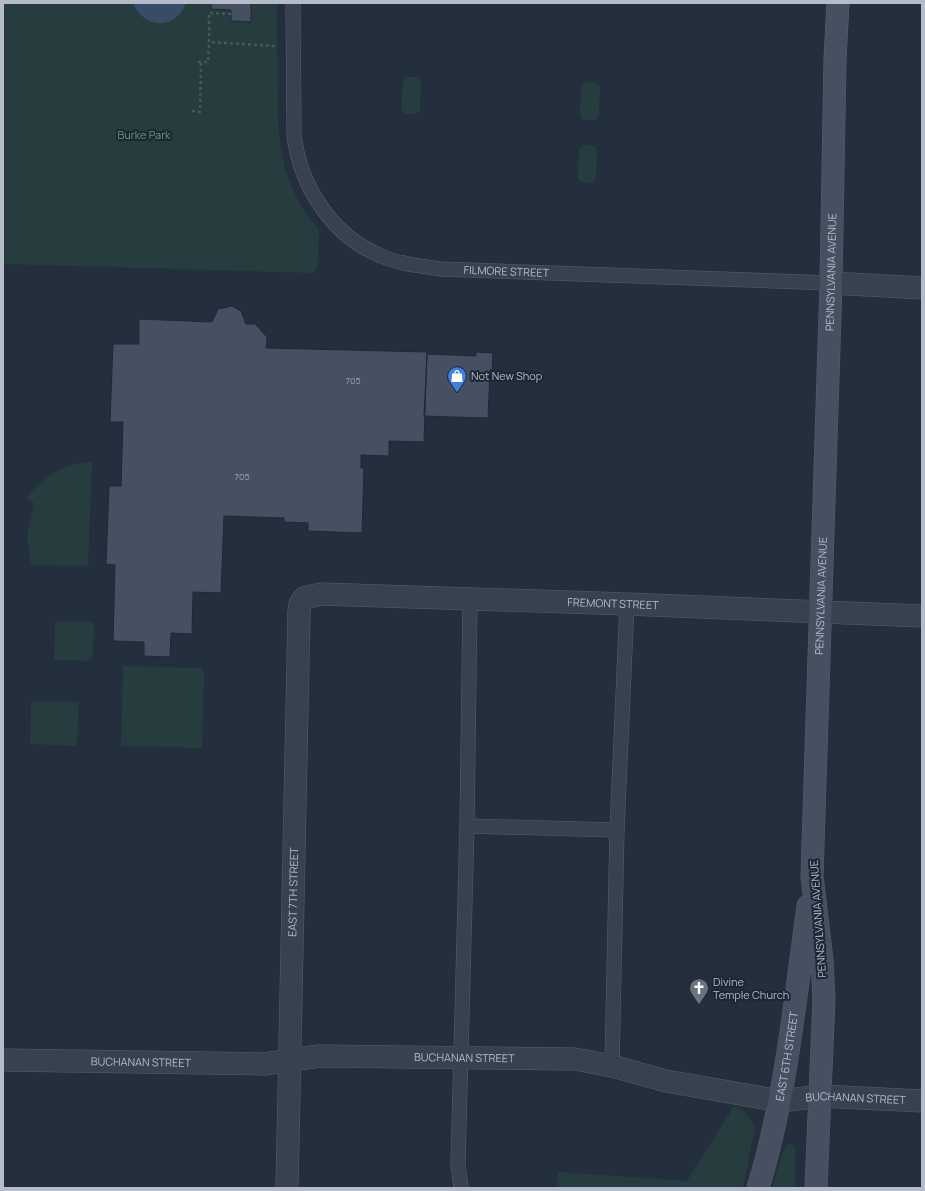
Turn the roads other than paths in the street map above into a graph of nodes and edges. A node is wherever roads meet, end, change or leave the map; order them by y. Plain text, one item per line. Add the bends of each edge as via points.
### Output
1 (292, 3) edge
2 (838, 3) edge
3 (830, 283) junction
4 (922, 288) edge
5 (304, 598) joint
6 (470, 599) junction
7 (627, 604) junction
8 (820, 612) junction
9 (922, 616) edge
10 (467, 826) junction
11 (617, 830) junction
12 (812, 876) junction
13 (460, 1057) junction
14 (3, 1060) edge
15 (289, 1060) junction
16 (612, 1066) junction
17 (821, 1096) junction
18 (780, 1101) junction
19 (922, 1101) edge
20 (287, 1188) edge
21 (461, 1188) edge
22 (758, 1188) edge
23 (816, 1188) edge

1 - 3 lane, FILMORE STREET via 294,135 302,170 312,192 338,228 358,244 381,256 440,269
2 - 3 main road, PENNSYLVANIA AVENUE
3 - 4 street, FILMORE STREET
3 - 8 main road, PENNSYLVANIA AVENUE
5 - 6 street, FREMONT STREET via 321,594
5 - 15 street, EAST 7TH STREET via 299,612
6 - 7 street, FREMONT STREET
6 - 10 lane
7 - 8 street, FREMONT STREET
7 - 11 lane
8 - 9 street, FREMONT STREET
8 - 12 main road, PENNSYLVANIA AVENUE
10 - 11 lane
10 - 13 lane
11 - 16 lane
12 - 17 main road, PENNSYLVANIA AVENUE via 824,999
12 - 18 main road, EAST 6TH STREET
13 - 15 street, BUCHANAN STREET via 319,1056
13 - 16 street, BUCHANAN STREET via 575,1059
13 - 21 lane via 458,1164
14 - 15 street, BUCHANAN STREET via 265,1064
15 - 20 street, EAST 7TH STREET
16 - 18 street, BUCHANAN STREET via 666,1081
17 - 18 street, BUCHANAN STREET
17 - 19 street, BUCHANAN STREET
17 - 23 main road, PENNSYLVANIA AVENUE
18 - 22 main road, EAST 6TH STREET via 769,1153

